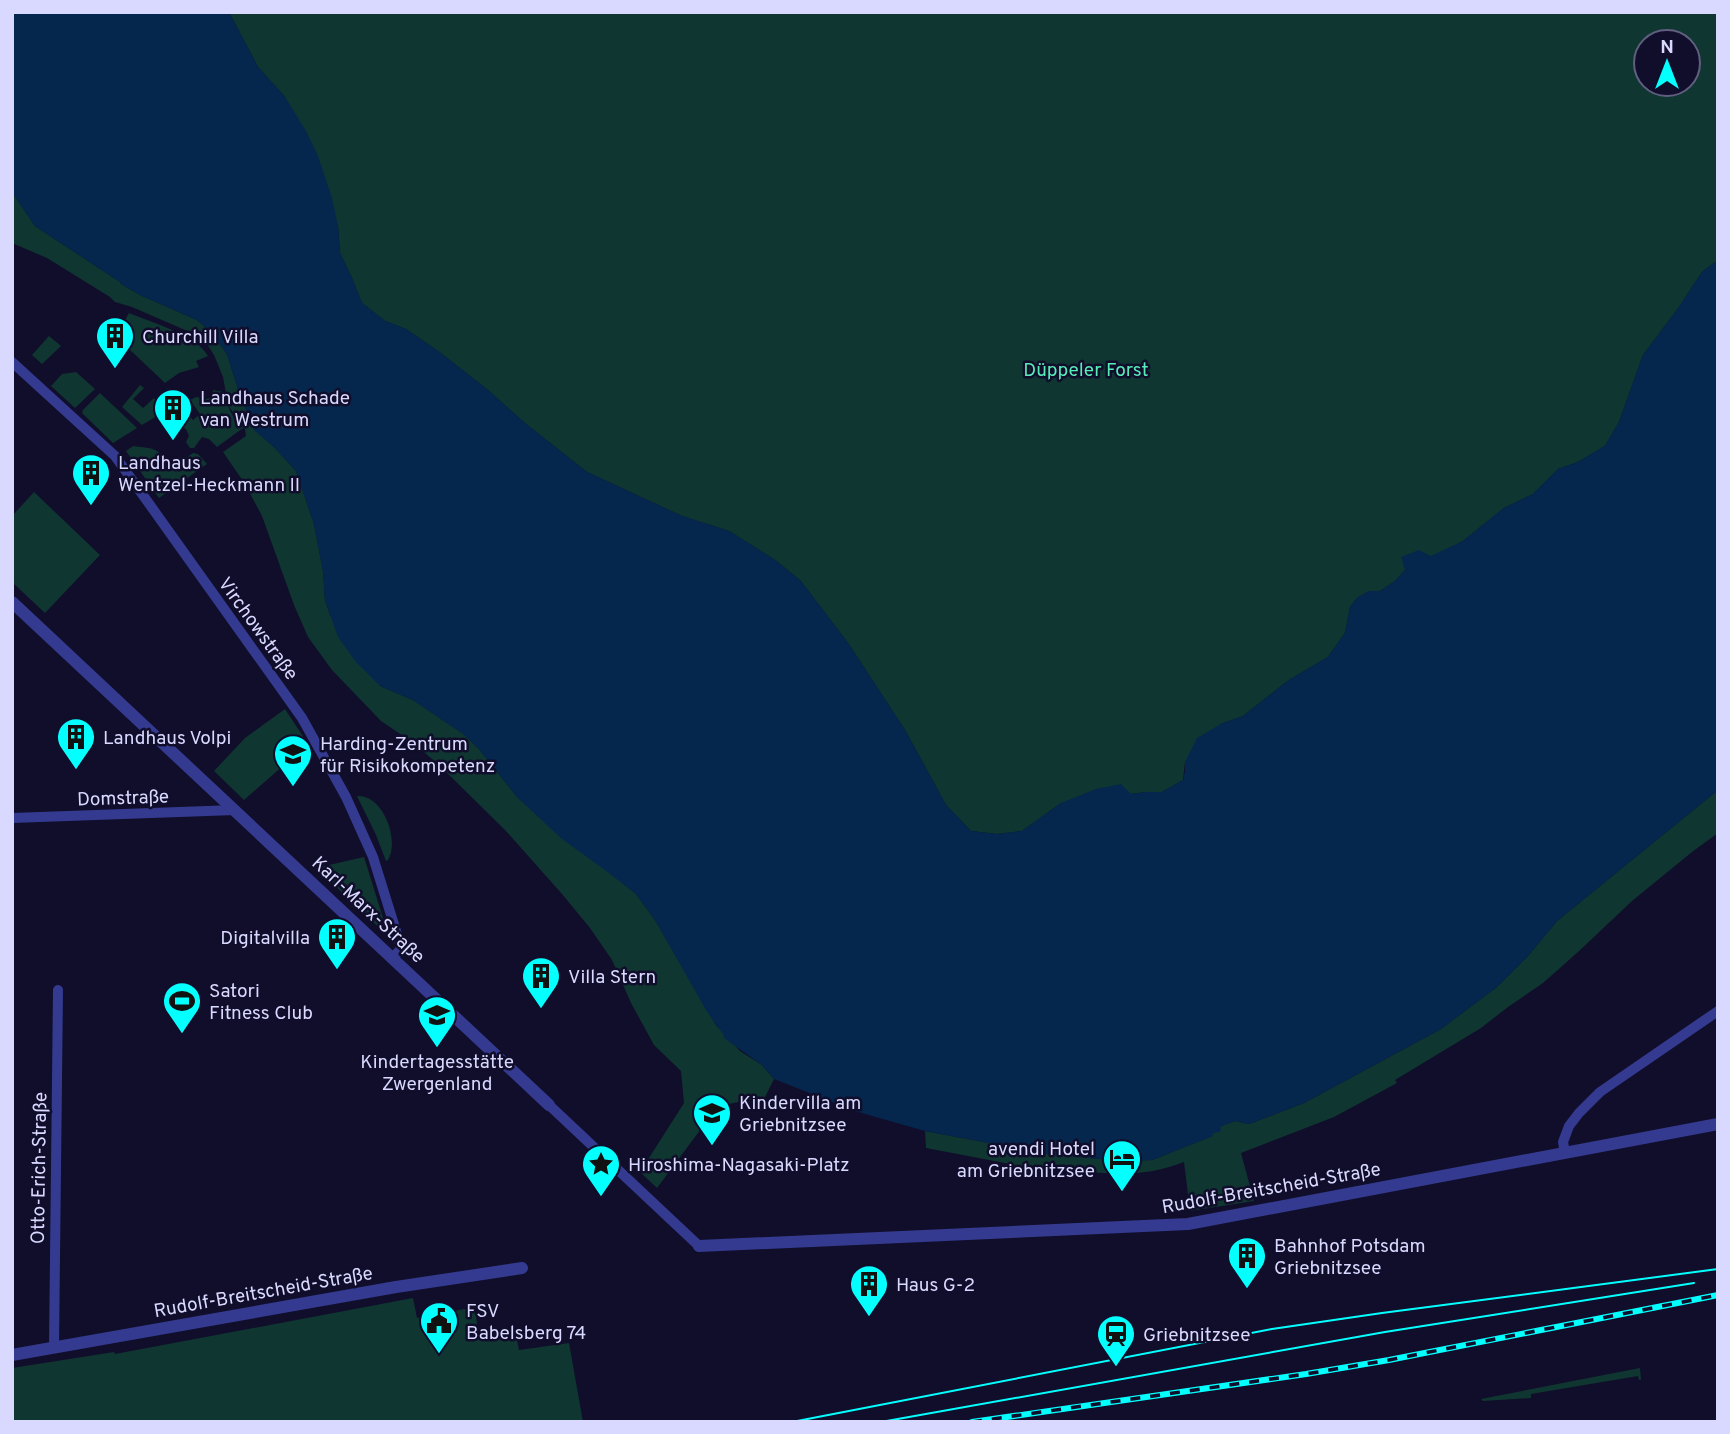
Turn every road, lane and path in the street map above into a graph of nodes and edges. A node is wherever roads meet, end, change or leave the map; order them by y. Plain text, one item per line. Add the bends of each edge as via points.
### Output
1 (12, 362) edge
2 (12, 602) edge
3 (235, 810) junction
4 (12, 818) edge
5 (393, 957) junction
6 (58, 990) dead end
7 (1718, 1012) edge
8 (549, 1104) joint
9 (1718, 1124) edge
10 (1565, 1153) junction
11 (699, 1246) joint
12 (522, 1268) dead end
13 (54, 1347) junction
14 (12, 1355) edge

1 - 5 street, Virchowstraße via 115,456 302,718 339,781 373,857 401,947
2 - 3 street, Karl-Marx-Straße
3 - 4 street, Domstraße
3 - 5 street, Karl-Marx-Straße
5 - 8 street, Karl-Marx-Straße
6 - 13 street, Otto-Erich-Straße
7 - 10 street via 1600,1093 1569,1126 1563,1142
8 - 11 street, Karl-Marx-Straße
9 - 10 street, Rudolf-Breitscheid-Straße
10 - 11 street, Rudolf-Breitscheid-Straße via 1188,1224
12 - 13 street, Rudolf-Breitscheid-Straße
13 - 14 street, Rudolf-Breitscheid-Straße

